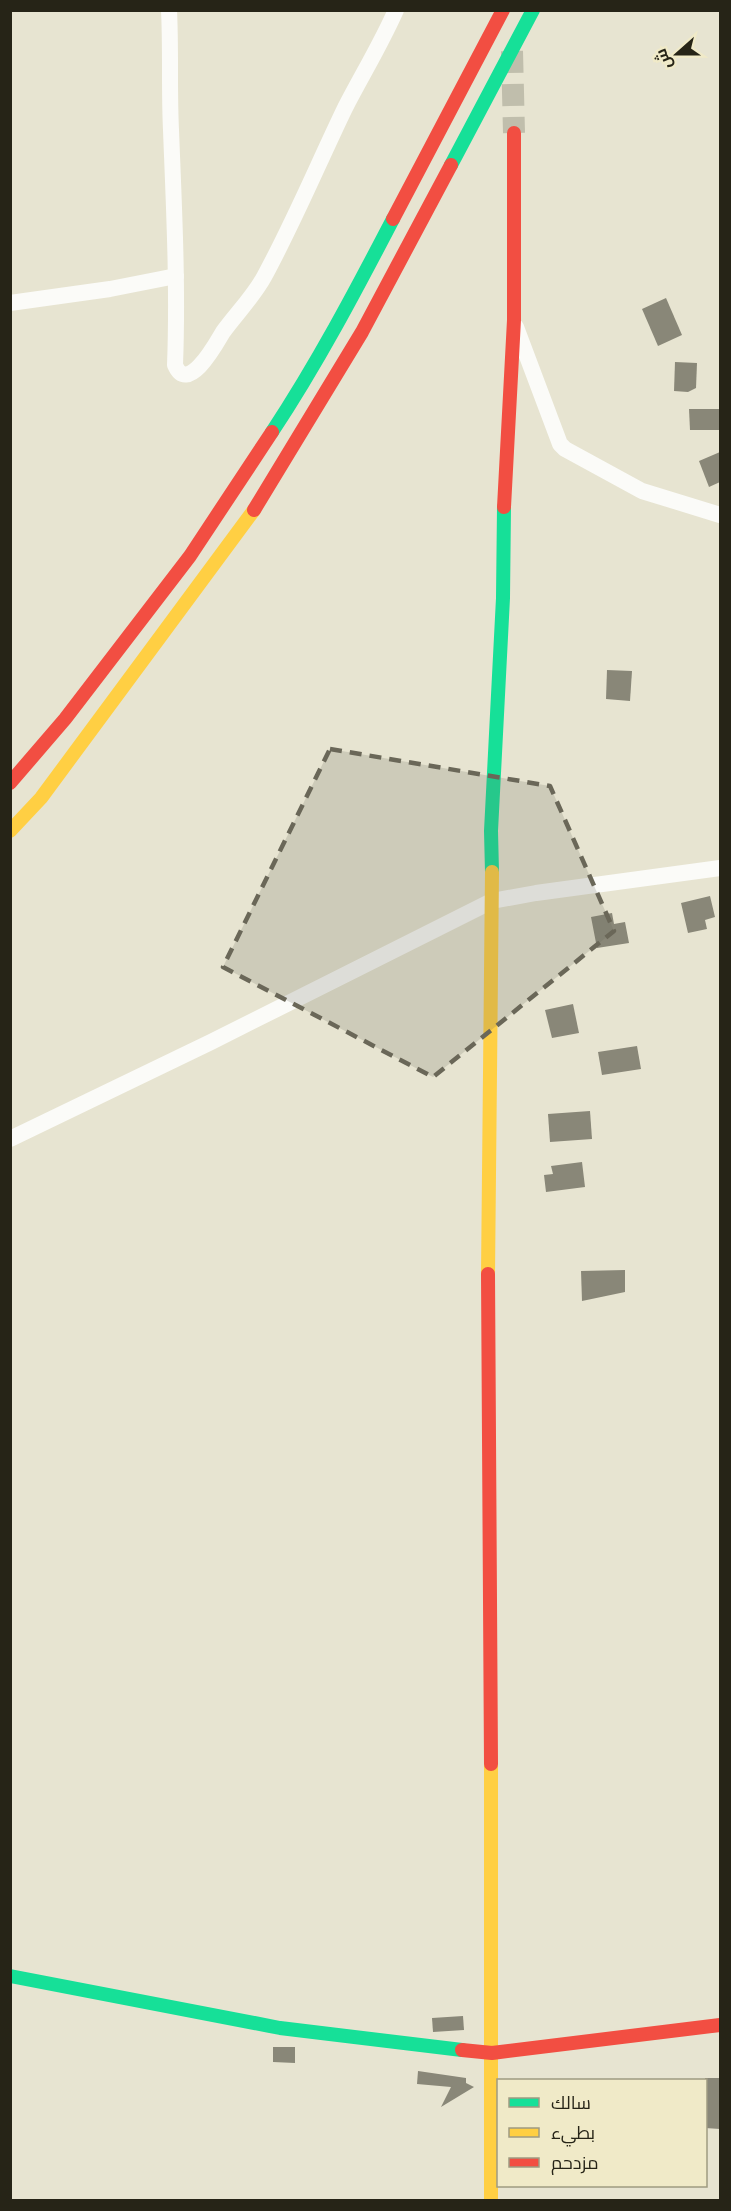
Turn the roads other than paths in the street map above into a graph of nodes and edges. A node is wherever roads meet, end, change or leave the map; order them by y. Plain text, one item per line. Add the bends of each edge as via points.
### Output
1 (169, 10) edge
2 (396, 10) edge
3 (504, 10) edge
4 (532, 10) edge
5 (514, 133) tunnel mouth
6 (176, 276) junction
7 (10, 303) edge
8 (514, 321) junction
9 (720, 515) edge
10 (10, 783) edge
11 (10, 831) edge
12 (720, 868) edge
13 (492, 901) junction
14 (10, 1139) edge
15 (10, 1976) edge
16 (720, 2025) edge
17 (492, 2052) junction
18 (491, 2200) edge

1 - 6 street
2 - 6 street via 263,279 205,361 186,374 175,365
3 - 10 main road via 296,396 190,556 65,719
4 - 11 main road via 362,332 254,511 41,798
5 - 8 main road
6 - 7 street
8 - 9 street via 565,449 642,491
8 - 13 main road via 490,831
12 - 13 street
13 - 14 street
13 - 17 main road via 488,1392
15 - 17 main road via 280,2028
16 - 17 main road
17 - 18 main road

